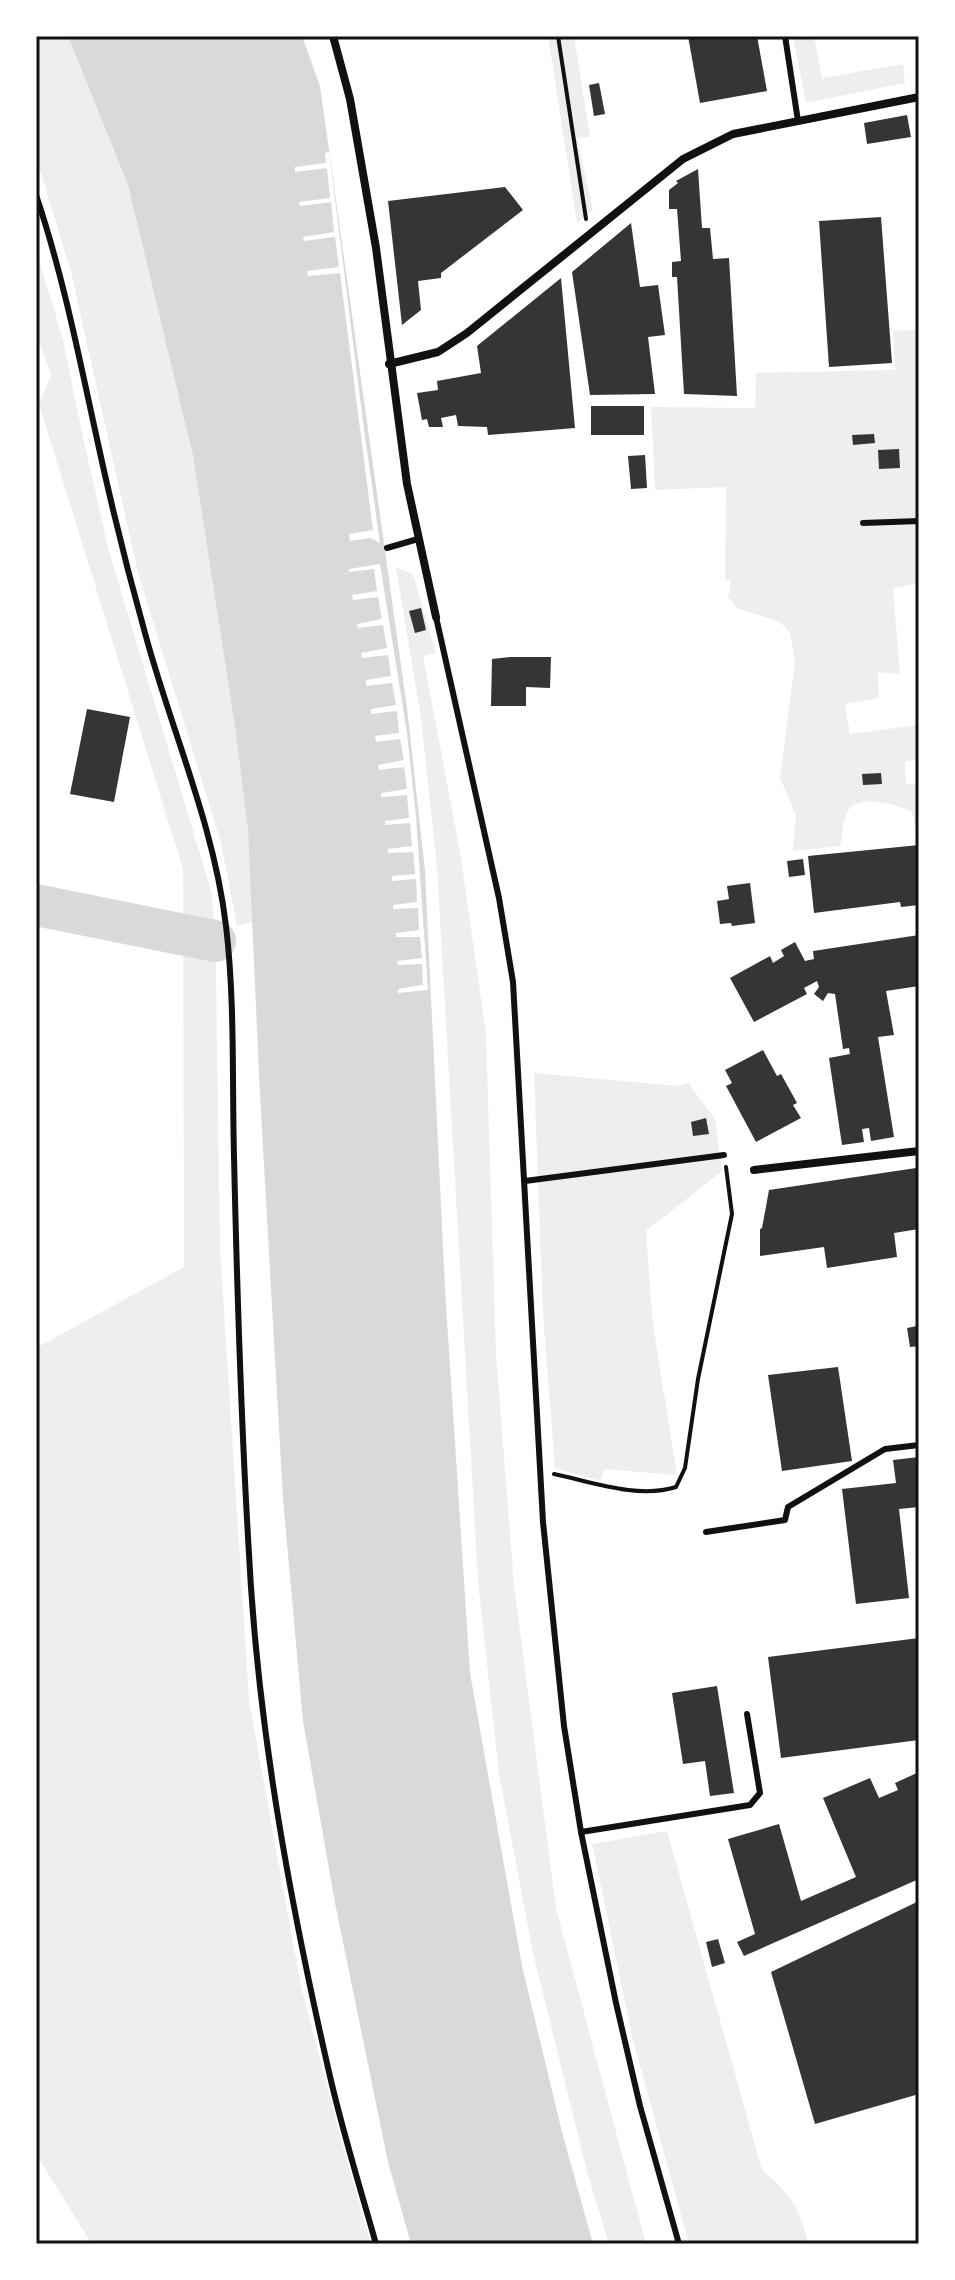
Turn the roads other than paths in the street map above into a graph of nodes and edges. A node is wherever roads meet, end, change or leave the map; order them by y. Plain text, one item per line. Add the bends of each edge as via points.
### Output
1 (333, 36) edge
2 (785, 36) edge
3 (919, 97) edge
4 (798, 121) junction
5 (36, 195) edge
6 (389, 364) junction
7 (919, 521) edge
8 (863, 523) dead end
9 (418, 539) junction
10 (387, 548) dead end
11 (436, 617) joint
12 (919, 1151) edge
13 (724, 1155) road end
14 (754, 1170) dead end
15 (525, 1181) junction
16 (919, 1445) edge
17 (706, 1532) dead end
18 (747, 1714) dead end
19 (581, 1832) junction
20 (376, 2244) edge
21 (679, 2244) edge

1 - 6 street via 376,248
2 - 4 lane
3 - 4 street
4 - 6 street via 733,134 683,159 467,333 438,352
5 - 20 lane via 54,248 146,638 221,891 229,961 238,1321 257,1660 309,1977
6 - 9 street
7 - 8 lane
9 - 10 lane
9 - 11 street
11 - 15 lane via 513,982
12 - 14 street
13 - 15 lane
15 - 19 lane via 539,1471 558,1675
16 - 17 lane via 885,1449 788,1507 785,1520
18 - 19 lane via 760,1793 750,1805
19 - 21 lane via 619,2018

